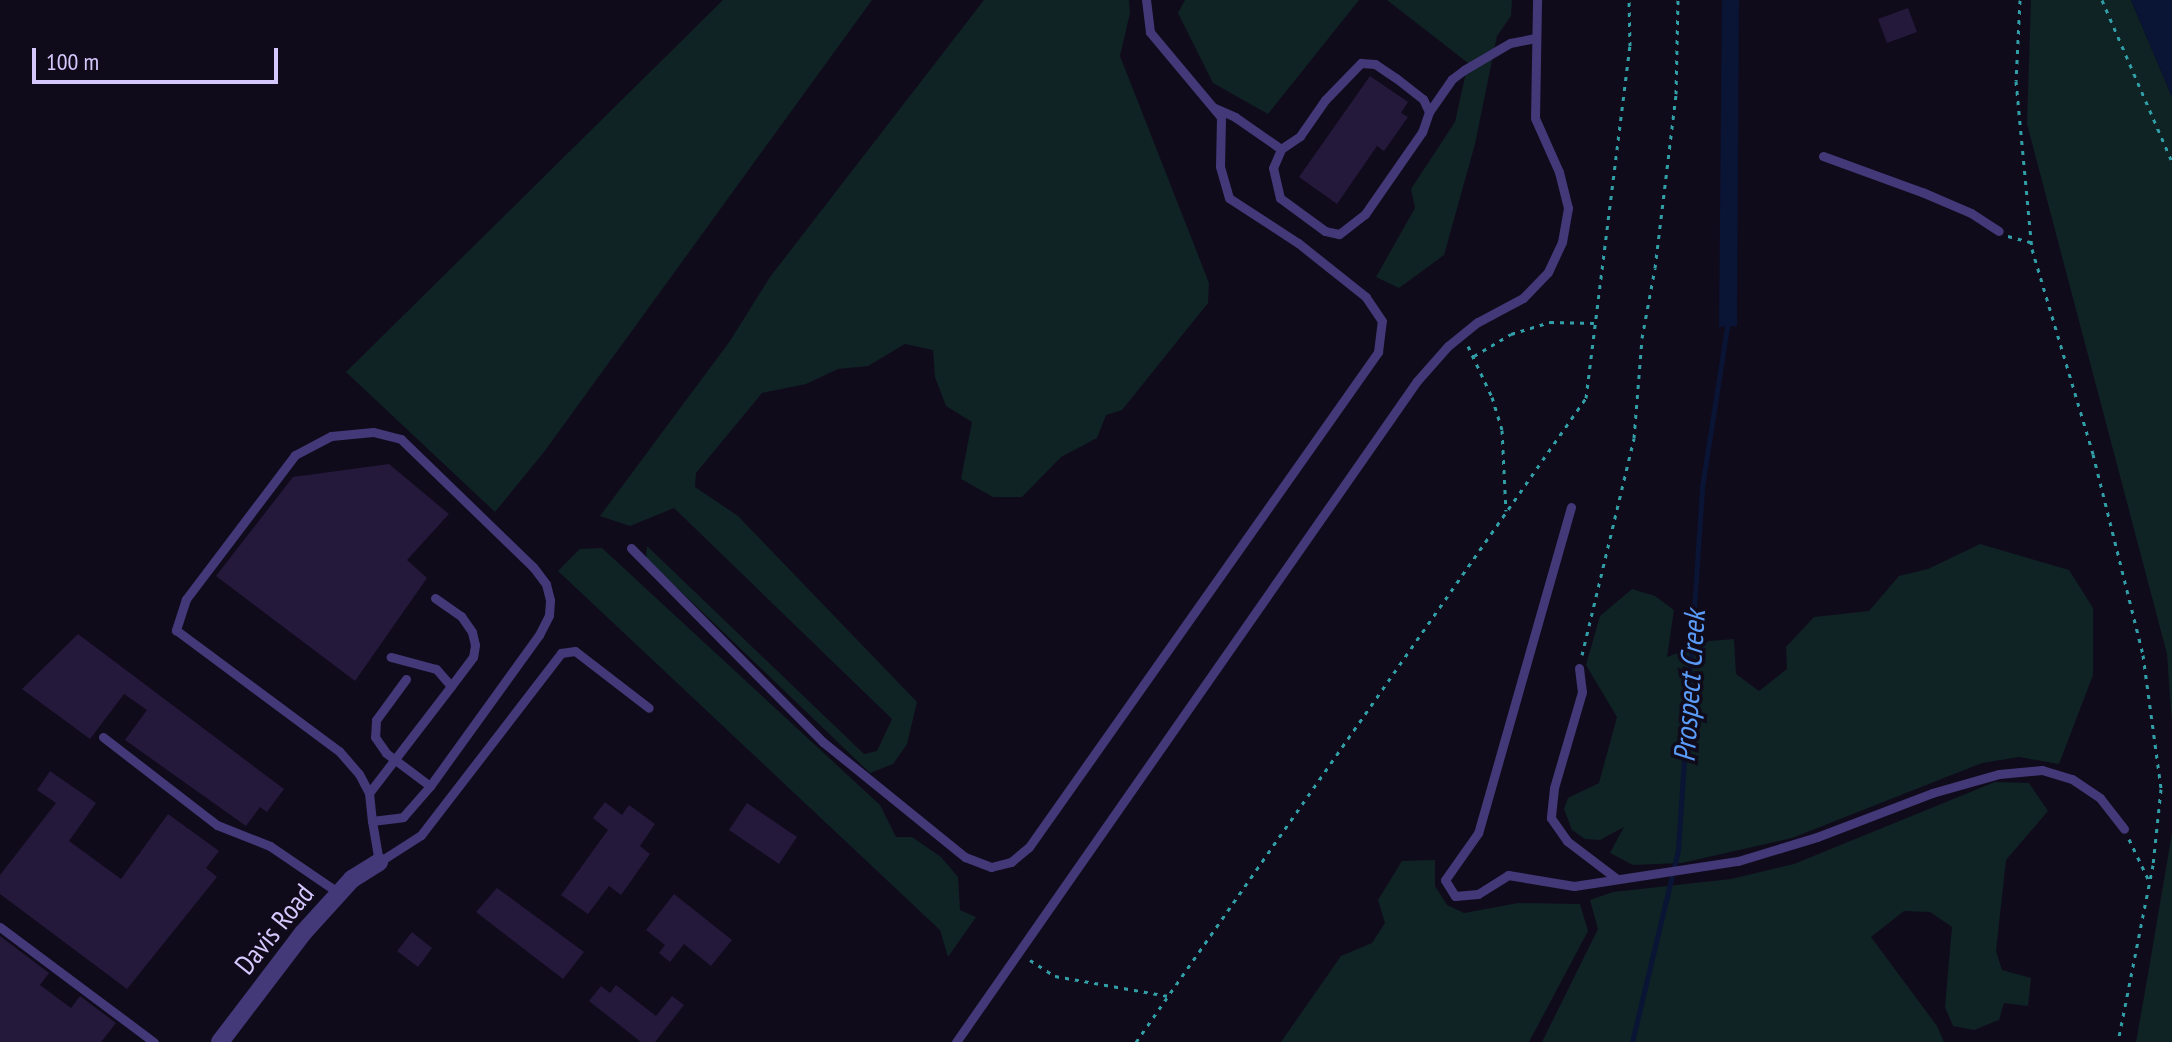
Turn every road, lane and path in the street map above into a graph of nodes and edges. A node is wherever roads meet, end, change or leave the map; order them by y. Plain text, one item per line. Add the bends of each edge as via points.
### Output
1 (1146, 0) edge
2 (1537, 0) edge
3 (1629, 0) edge
4 (1678, 0) edge
5 (2020, 0) edge
6 (2102, 0) edge
7 (1536, 38) junction
8 (1212, 106) junction
9 (1429, 112) junction
10 (1281, 149) junction
11 (1823, 156) dead end
12 (2172, 162) edge
13 (1999, 231) joint
14 (2031, 242) junction
15 (1595, 323) junction
16 (1462, 336) junction
17 (1474, 356) junction
18 (1571, 507) dead end
19 (1506, 511) junction
20 (631, 548) dead end
21 (435, 598) dead end
22 (391, 657) dead end
23 (1579, 668) joint
24 (406, 679) dead end
25 (451, 686) junction
26 (649, 708) dead end
27 (103, 737) dead end
28 (395, 760) junction
29 (430, 786) junction
30 (369, 793) junction
31 (372, 821) junction
32 (2124, 829) joint
33 (379, 862) junction
34 (1617, 879) junction
35 (2150, 883) junction
36 (339, 893) junction
37 (0, 927) edge
38 (1019, 950) junction
39 (1168, 996) junction
40 (154, 1042) edge
41 (220, 1042) edge
42 (956, 1042) edge
43 (1136, 1042) edge
44 (2118, 1042) edge

1 - 8 lane via 1150,32
2 - 7 lane
3 - 15 path via 1630,46
4 - 23 path via 1676,94 1642,338 1634,438
5 - 14 path via 2016,81
6 - 12 path
7 - 9 lane via 1510,43 1464,70
7 - 16 lane via 1535,118 1568,208 1562,242 1548,272 1523,298
8 - 10 lane
8 - 20 lane via 1221,117 1220,166 1229,198 1366,297 1382,321 1378,352 1029,847 1011,862 991,867 965,857 908,813 823,742
9 - 10 lane via 1423,99 1396,78 1375,64 1361,63 1300,136
9 - 10 lane via 1422,132 1365,214 1339,234 1325,231 1280,198 1273,168
11 - 13 lane via 1922,192
13 - 14 path
14 - 35 path via 2093,454 2143,655 2161,789
15 - 17 path via 1550,322 1511,334
15 - 19 path via 1586,398
16 - 17 path
16 - 38 lane via 1417,381
17 - 19 path via 1502,430
18 - 34 lane via 1478,833 1445,880 1455,896 1478,894 1508,875 1574,886
19 - 39 path
21 - 25 lane via 461,616 475,645 473,657
22 - 25 lane via 436,669
23 - 34 lane via 1582,692 1554,788 1551,818 1567,841
24 - 28 lane via 376,720 379,747
25 - 28 lane
26 - 33 lane via 575,651 561,653 421,835
27 - 36 lane via 217,825 270,846
28 - 29 lane
28 - 30 lane
29 - 30 lane via 539,635 550,600 533,567 401,439 351,432 295,455 186,599 176,630 339,751
29 - 31 lane via 403,817
30 - 31 lane
31 - 33 lane
32 - 34 lane via 2100,798 2072,779 2042,770 1999,774 1738,861
32 - 35 path
33 - 36 street, Davis Road
35 - 44 path
36 - 41 street, Davis Road
37 - 40 lane
38 - 39 path via 1055,976
38 - 42 lane
39 - 43 path

